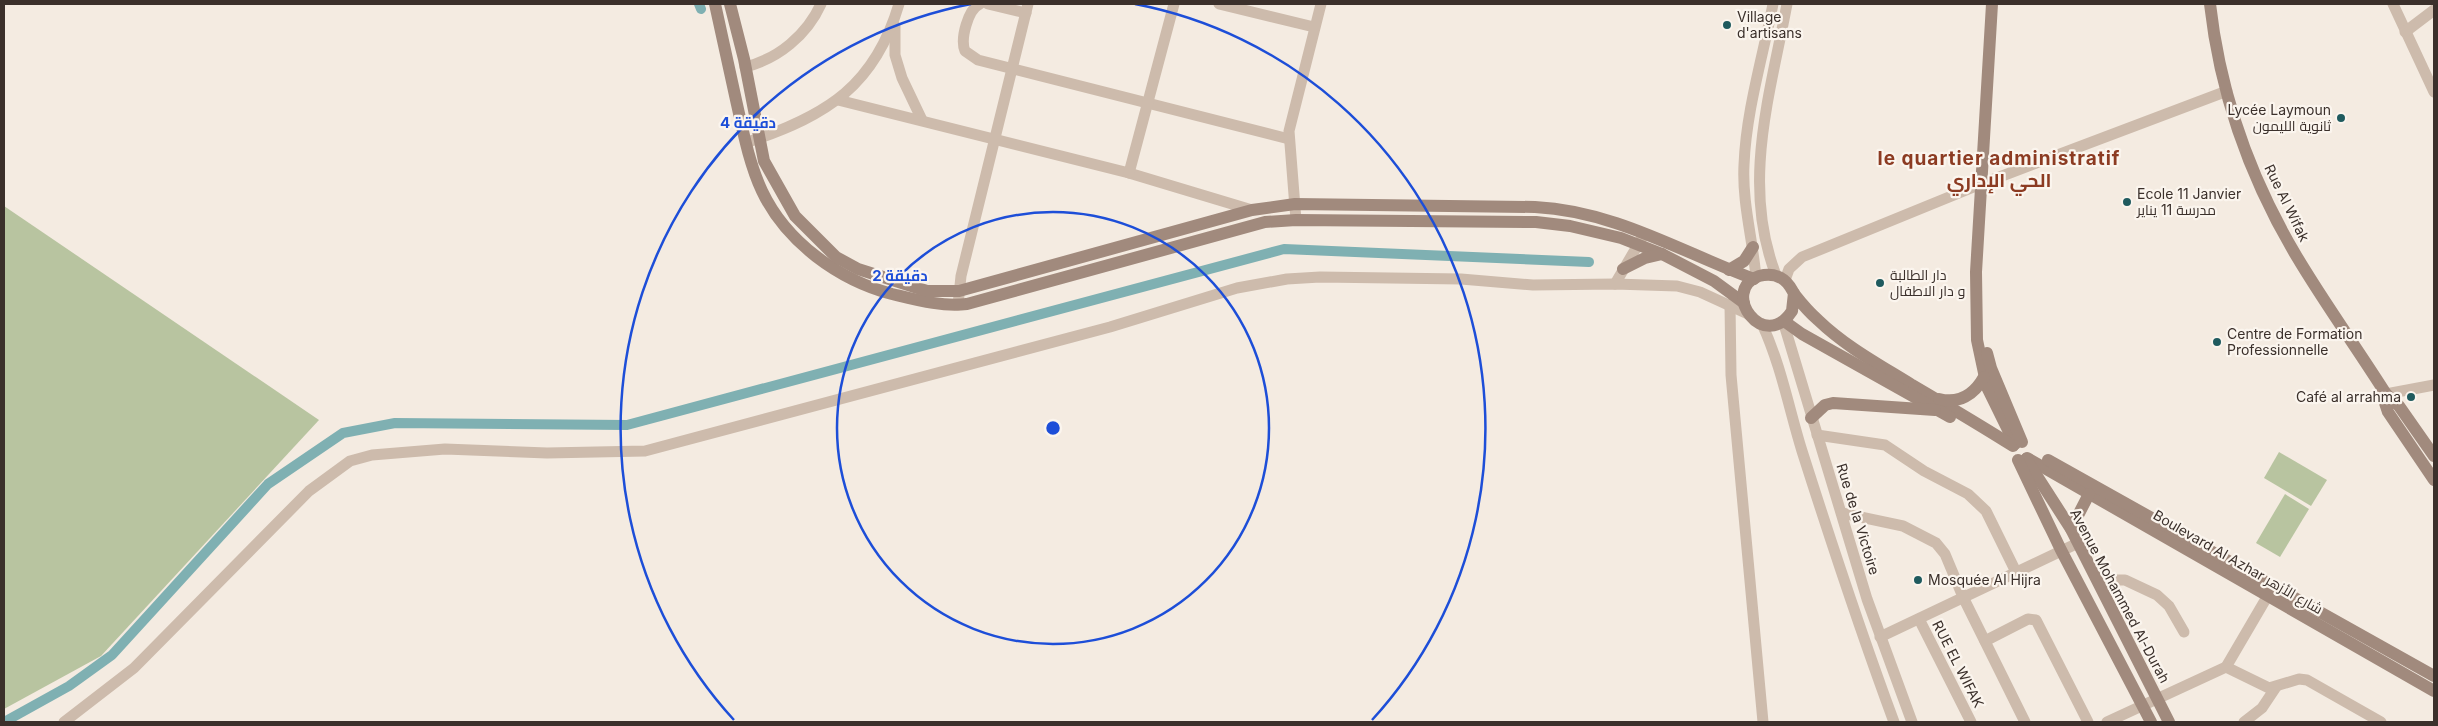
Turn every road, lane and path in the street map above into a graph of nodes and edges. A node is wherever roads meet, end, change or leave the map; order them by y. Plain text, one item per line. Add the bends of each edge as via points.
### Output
1 (715, 4) edge
2 (730, 4) edge
3 (821, 4) edge
4 (900, 4) edge
5 (980, 4) edge
6 (988, 4) edge
7 (1174, 4) edge
8 (1219, 4) edge
9 (1318, 4) edge
10 (1773, 4) edge
11 (1787, 4) edge
12 (1992, 4) edge
13 (2001, 4) edge
14 (2210, 4) edge
15 (2393, 4) edge
16 (1027, 8) edge
17 (2434, 10) edge
18 (895, 19) junction
19 (1314, 27) junction
20 (2405, 32) junction
21 (745, 67) junction
22 (1011, 69) junction
23 (2430, 71) edge
24 (2227, 90) junction
25 (2434, 92) edge
26 (838, 100) junction
27 (1148, 103) junction
28 (922, 120) junction
29 (759, 138) junction
30 (1289, 139) junction
31 (994, 140) junction
32 (745, 143) junction
33 (1129, 173) junction
34 (1986, 182) junction
35 (1295, 204) junction
36 (1252, 210) junction
37 (1296, 220) junction
38 (1646, 233) junction
39 (1638, 244) junction
40 (1753, 247) junction
41 (1662, 254) junction
42 (1623, 268) junction
43 (1729, 270) junction
44 (1755, 278) junction
45 (1781, 278) junction
46 (1615, 284) junction
47 (959, 291) junction
48 (1794, 293) junction
49 (1730, 304) junction
50 (958, 305) junction
51 (1746, 309) junction
52 (1784, 321) junction
53 (1762, 324) junction
54 (1984, 377) junction
55 (2434, 385) edge
56 (2386, 394) junction
57 (1938, 405) junction
58 (1811, 418) junction
59 (1817, 436) junction
60 (2020, 451) junction
61 (2434, 456) edge
62 (2434, 480) edge
63 (2089, 494) junction
64 (1842, 513) junction
65 (2071, 529) junction
66 (2078, 543) junction
67 (2061, 550) junction
68 (2016, 572) junction
69 (2101, 586) junction
70 (1963, 597) junction
71 (2267, 597) junction
72 (1919, 620) junction
73 (2184, 632) dead end
74 (1880, 637) junction
75 (1985, 641) junction
76 (2226, 666) junction
77 (2434, 676) edge
78 (2276, 686) junction
79 (2434, 691) edge
80 (2157, 699) junction
81 (2142, 706) junction
82 (2261, 717) edge
83 (64, 722) edge
84 (1763, 722) edge
85 (1894, 722) edge
86 (1912, 722) edge
87 (1971, 722) edge
88 (2025, 722) edge
89 (2088, 722) edge
90 (2107, 722) edge
91 (2151, 722) edge
92 (2169, 722) edge
93 (2244, 722) edge
94 (2381, 722) edge

1 - 32 main road
2 - 21 main road
3 - 21 street via 791,43 772,56
4 - 18 street
5 - 22 street via 973,10 963,39 965,51 978,60
6 - 16 street
7 - 27 street
8 - 19 street
9 - 19 street
10 - 40 street via 1745,148 1745,200
11 - 45 street via 1758,171 1762,225
12 - 34 main road, Avenue Mohammed Al-Durah
13 - 34 main road, Avenue Mohammed Al-Durah
14 - 24 main road, Rue Al Wifak
15 - 20 street
16 - 22 street
17 - 20 street
18 - 26 street via 872,64
18 - 28 street via 894,55
19 - 30 street via 1290,122
20 - 23 street
21 - 29 main road
22 - 27 street
22 - 31 street
23 - 25 street
24 - 34 street
24 - 56 main road, Rue Al Wifak via 2248,156 2276,219 2298,259
26 - 28 street
26 - 29 street via 801,122
27 - 30 street
27 - 33 street
28 - 31 street
29 - 32 street
29 - 47 main road via 764,161 788,206 836,257 858,270 904,286 927,292
30 - 35 street
31 - 33 street
31 - 47 street
32 - 50 main road via 762,192 786,227 816,256 847,277 870,287 915,300
33 - 36 street
34 - 45 street via 1802,257
34 - 54 main road, Avenue Mohammed Al-Durah via 1976,310 1977,340
34 - 60 main road, Avenue Mohammed Al-Durah via 1985,340 1991,368
35 - 36 main road
35 - 37 street
35 - 38 main road via 1553,208 1587,214
36 - 47 main road
37 - 39 main road via 1552,223 1604,233
37 - 50 main road via 1265,222
38 - 39 street
38 - 43 main road
39 - 41 main road
39 - 42 street
40 - 43 main road via 1744,261
40 - 44 street
41 - 42 main road
41 - 51 main road via 1714,281
42 - 46 street
43 - 44 main road
44 - 45 main road via 1766,274
44 - 51 main road via 1745,290
45 - 48 main road
46 - 49 street via 1677,286
46 - 83 street via 1533,285 1461,279 1288,278 1237,288 1110,327 645,451 547,453 445,449 372,455 350,462 309,491 134,668
47 - 50 street
48 - 52 main road via 1792,311
48 - 57 main road, Boulevard Al Azhar شارع الأزهر via 1820,323 1845,343
49 - 51 street
49 - 84 street via 1731,375
51 - 53 main road
52 - 53 main road
52 - 57 main road, Boulevard Al Azhar شارع الأزهر via 1802,334
52 - 58 street, Rue de la Victoire
53 - 85 street via 1774,352 1855,616
54 - 57 main road via 1965,398
54 - 60 main road, Avenue Mohammed Al-Durah via 1997,411
55 - 56 street
56 - 61 main road, Rue Al Wifak via 2399,406
56 - 62 main road, Rue Al Wifak via 2388,412
57 - 58 main road via 1832,403
57 - 60 main road, Boulevard Al Azhar شارع الأزهر
58 - 59 street, Rue de la Victoire
59 - 64 street, Rue de la Victoire
59 - 68 street via 1885,445 1924,471 1968,494 1986,511
60 - 63 main road, Boulevard Al Azhar شارع الأزهر
60 - 65 main road, Avenue Mohammed Al-Durah
60 - 67 main road, Avenue Mohammed Al-Durah
60 - 77 main road, Boulevard Al Azhar شارع الأزهر
63 - 65 main road
63 - 71 main road, Boulevard Al Azhar شارع الأزهر
64 - 70 street via 1903,526 1936,543 1945,554
64 - 74 street, Rue de la Victoire
65 - 66 main road, Avenue Mohammed Al-Durah
66 - 67 street
66 - 69 main road, Avenue Mohammed Al-Durah
67 - 68 street
67 - 81 main road, Avenue Mohammed Al-Durah
68 - 70 street
69 - 73 street via 2114,580 2125,580 2157,595 2169,606
69 - 80 main road, Avenue Mohammed Al-Durah
70 - 72 street
70 - 75 street
71 - 76 street
71 - 79 main road, Boulevard Al Azhar شارع الأزهر
72 - 74 street
72 - 87 street, RUE EL WIFAK
74 - 86 street, Rue de la Victoire
75 - 88 street
75 - 89 street via 2028,619 2036,620
76 - 78 street via 2266,686
76 - 80 street
78 - 82 street
78 - 94 street via 2299,679 2308,680
80 - 81 street
80 - 92 main road, Avenue Mohammed Al-Durah
81 - 90 street
81 - 91 main road, Avenue Mohammed Al-Durah
82 - 93 street

